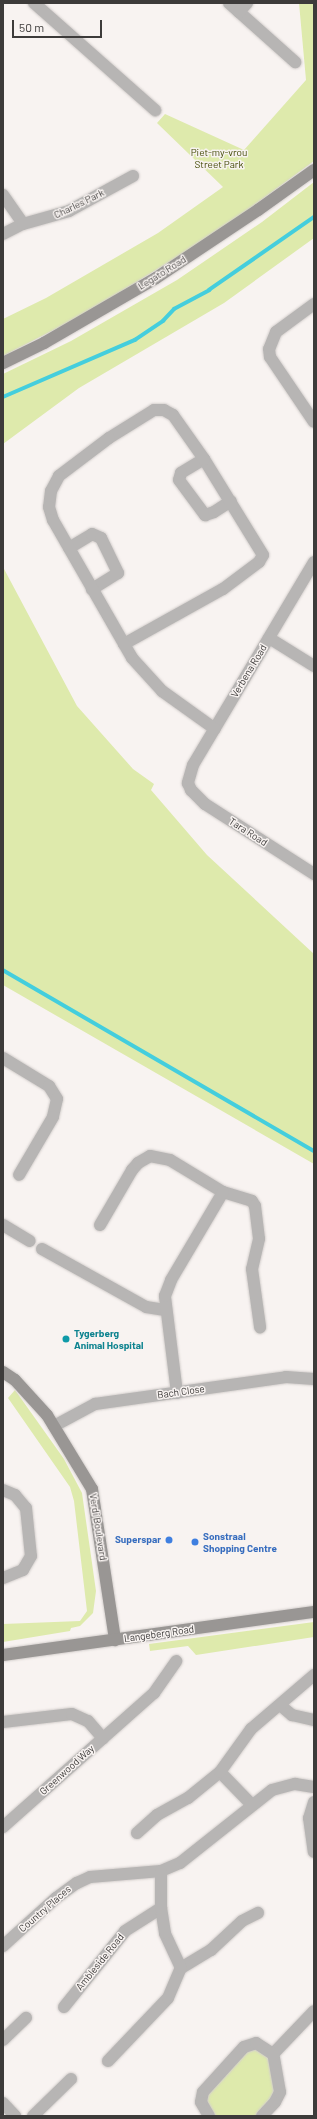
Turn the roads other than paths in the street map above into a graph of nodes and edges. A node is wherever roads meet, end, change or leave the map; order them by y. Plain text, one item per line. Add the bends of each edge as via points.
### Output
1 (34, 3) edge
2 (229, 3) edge
3 (243, 8) edge
4 (295, 62) dead end
5 (155, 110) dead end
6 (314, 170) edge
7 (133, 176) dead end
8 (3, 195) edge
9 (23, 224) junction
10 (3, 234) edge
11 (314, 304) edge
12 (3, 363) edge
13 (314, 422) edge
14 (204, 459) junction
15 (230, 501) junction
16 (69, 548) junction
17 (314, 562) edge
18 (92, 589) junction
19 (269, 638) junction
20 (124, 644) junction
21 (314, 666) edge
22 (215, 729) junction
23 (188, 782) joint
24 (314, 874) edge
25 (4, 1061) edge
26 (20, 1175) dead end
27 (223, 1192) junction
28 (3, 1225) edge
29 (100, 1225) dead end
30 (30, 1241) dead end
31 (42, 1249) dead end
32 (165, 1310) junction
33 (260, 1327) dead end
34 (3, 1372) edge
35 (314, 1379) edge
36 (177, 1393) junction
37 (54, 1426) junction
38 (3, 1490) edge
39 (3, 1578) edge
40 (314, 1612) edge
41 (115, 1640) junction
42 (3, 1655) edge
43 (176, 1661) dead end
44 (314, 1675) edge
45 (280, 1706) junction
46 (314, 1720) edge
47 (3, 1722) edge
48 (103, 1738) junction
49 (220, 1772) junction
50 (314, 1787) edge
51 (314, 1802) edge
52 (252, 1805) junction
53 (3, 1827) edge
54 (137, 1833) dead end
55 (314, 1852) edge
56 (161, 1871) junction
57 (161, 1908) junction
58 (258, 1913) dead end
59 (3, 1946) edge
60 (181, 1968) junction
61 (64, 2007) dead end
62 (314, 2011) edge
63 (26, 2018) dead end
64 (3, 2040) edge
65 (273, 2054) junction
66 (108, 2061) dead end
67 (71, 2079) dead end
68 (3, 2103) edge
69 (15, 2116) edge
70 (33, 2116) edge
71 (209, 2116) edge
72 (262, 2116) edge

1 - 5 street
2 - 3 street
3 - 4 street
6 - 12 street, Legato Road via 156,278 44,343
7 - 9 street, Charles Park via 69,211
8 - 9 street
9 - 10 street, Charles Park
11 - 13 street via 276,332 269,350 270,357
14 - 15 street
14 - 15 street via 181,473 179,480 205,515
14 - 16 street via 173,415 164,410 154,410 109,438 59,476 51,491 49,507 53,520
15 - 20 street via 262,550 259,562 223,589
16 - 18 street
16 - 18 street via 92,534 101,538 118,573
17 - 19 street, Verbena Road
18 - 20 street
19 - 21 street
19 - 22 street, Verbena Road
20 - 22 street via 145,674 162,691
22 - 23 street, Verbena Road via 193,765
23 - 24 street, Tara Road via 190,790 205,804
25 - 26 street via 49,1086 57,1099 53,1117
27 - 29 street via 170,1160 150,1156 132,1170
27 - 32 street via 167,1289
27 - 33 street via 250,1200 255,1206 259,1239 252,1269
28 - 30 street
31 - 32 street via 146,1307
32 - 36 street
34 - 37 street, Verdi Boulevard via 38,1404
35 - 36 street, Bach Close via 286,1377
36 - 37 street, Bach Close via 95,1404
37 - 41 street, Verdi Boulevard via 92,1489
38 - 39 street via 15,1495 26,1508 31,1556 23,1570
40 - 41 street, Langeberg Road
41 - 42 street, Langeberg Road
43 - 48 street via 165,1681 154,1693
44 - 45 street
45 - 46 street via 292,1715
45 - 49 street via 240,1741
47 - 48 street, Greenwood Way via 72,1714 88,1721
48 - 53 street, Greenwood Way
49 - 52 street
49 - 54 street via 188,1798 157,1815
50 - 52 street via 295,1784 272,1790
51 - 55 street via 309,1818
52 - 56 street via 191,1857
56 - 57 street
56 - 59 street, Country Places via 90,1877 77,1883 56,1898
57 - 60 street via 168,1943
57 - 61 street, Ambleside Road via 118,1938
58 - 60 street via 242,1921 211,1950
60 - 66 street via 168,1998
62 - 65 street
63 - 64 street
65 - 71 street via 256,2043 244,2046 203,2092 201,2102
65 - 72 street via 280,2092 276,2102
67 - 70 street
68 - 69 street

